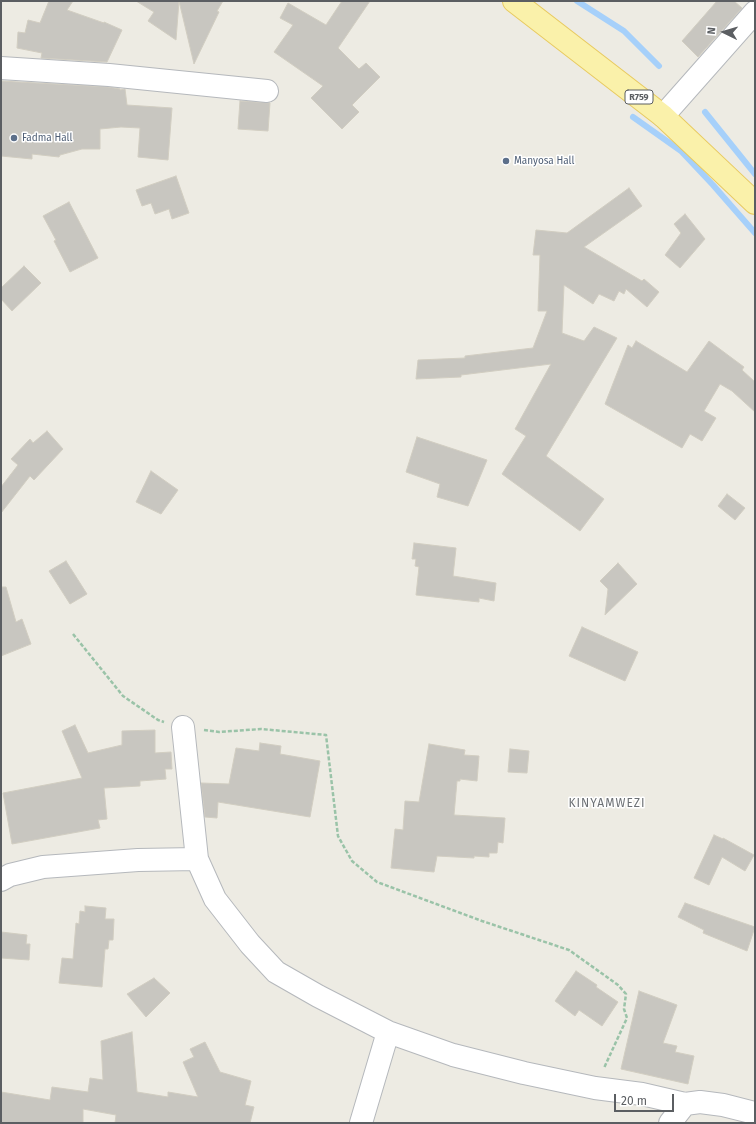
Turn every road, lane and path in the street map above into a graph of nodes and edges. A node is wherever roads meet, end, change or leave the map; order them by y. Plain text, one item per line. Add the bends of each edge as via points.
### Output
1 (514, 1) edge
2 (755, 12) edge
3 (1, 68) edge
4 (267, 91) dead end
5 (663, 116) junction
6 (755, 203) edge
7 (73, 634) dead end
8 (183, 727) junction
9 (197, 859) junction
10 (1, 880) edge
11 (388, 1032) junction
12 (595, 1088) junction
13 (685, 1104) junction
14 (755, 1113) edge
15 (361, 1123) edge
16 (670, 1123) edge

1 - 5 main road, R759
2 - 5 street
3 - 4 street via 109,75
5 - 6 main road, R759
7 - 8 path via 123,696 158,720
8 - 9 street
8 - 12 path via 220,732 260,729 326,735 338,836 352,861 378,882 569,950 618,985 626,994 624,1009 627,1018
9 - 10 street via 138,860 43,867 10,875
9 - 11 street via 215,899 276,972
11 - 12 street via 453,1055
11 - 15 street
12 - 13 street via 642,1094
13 - 14 street via 700,1102
13 - 16 street

